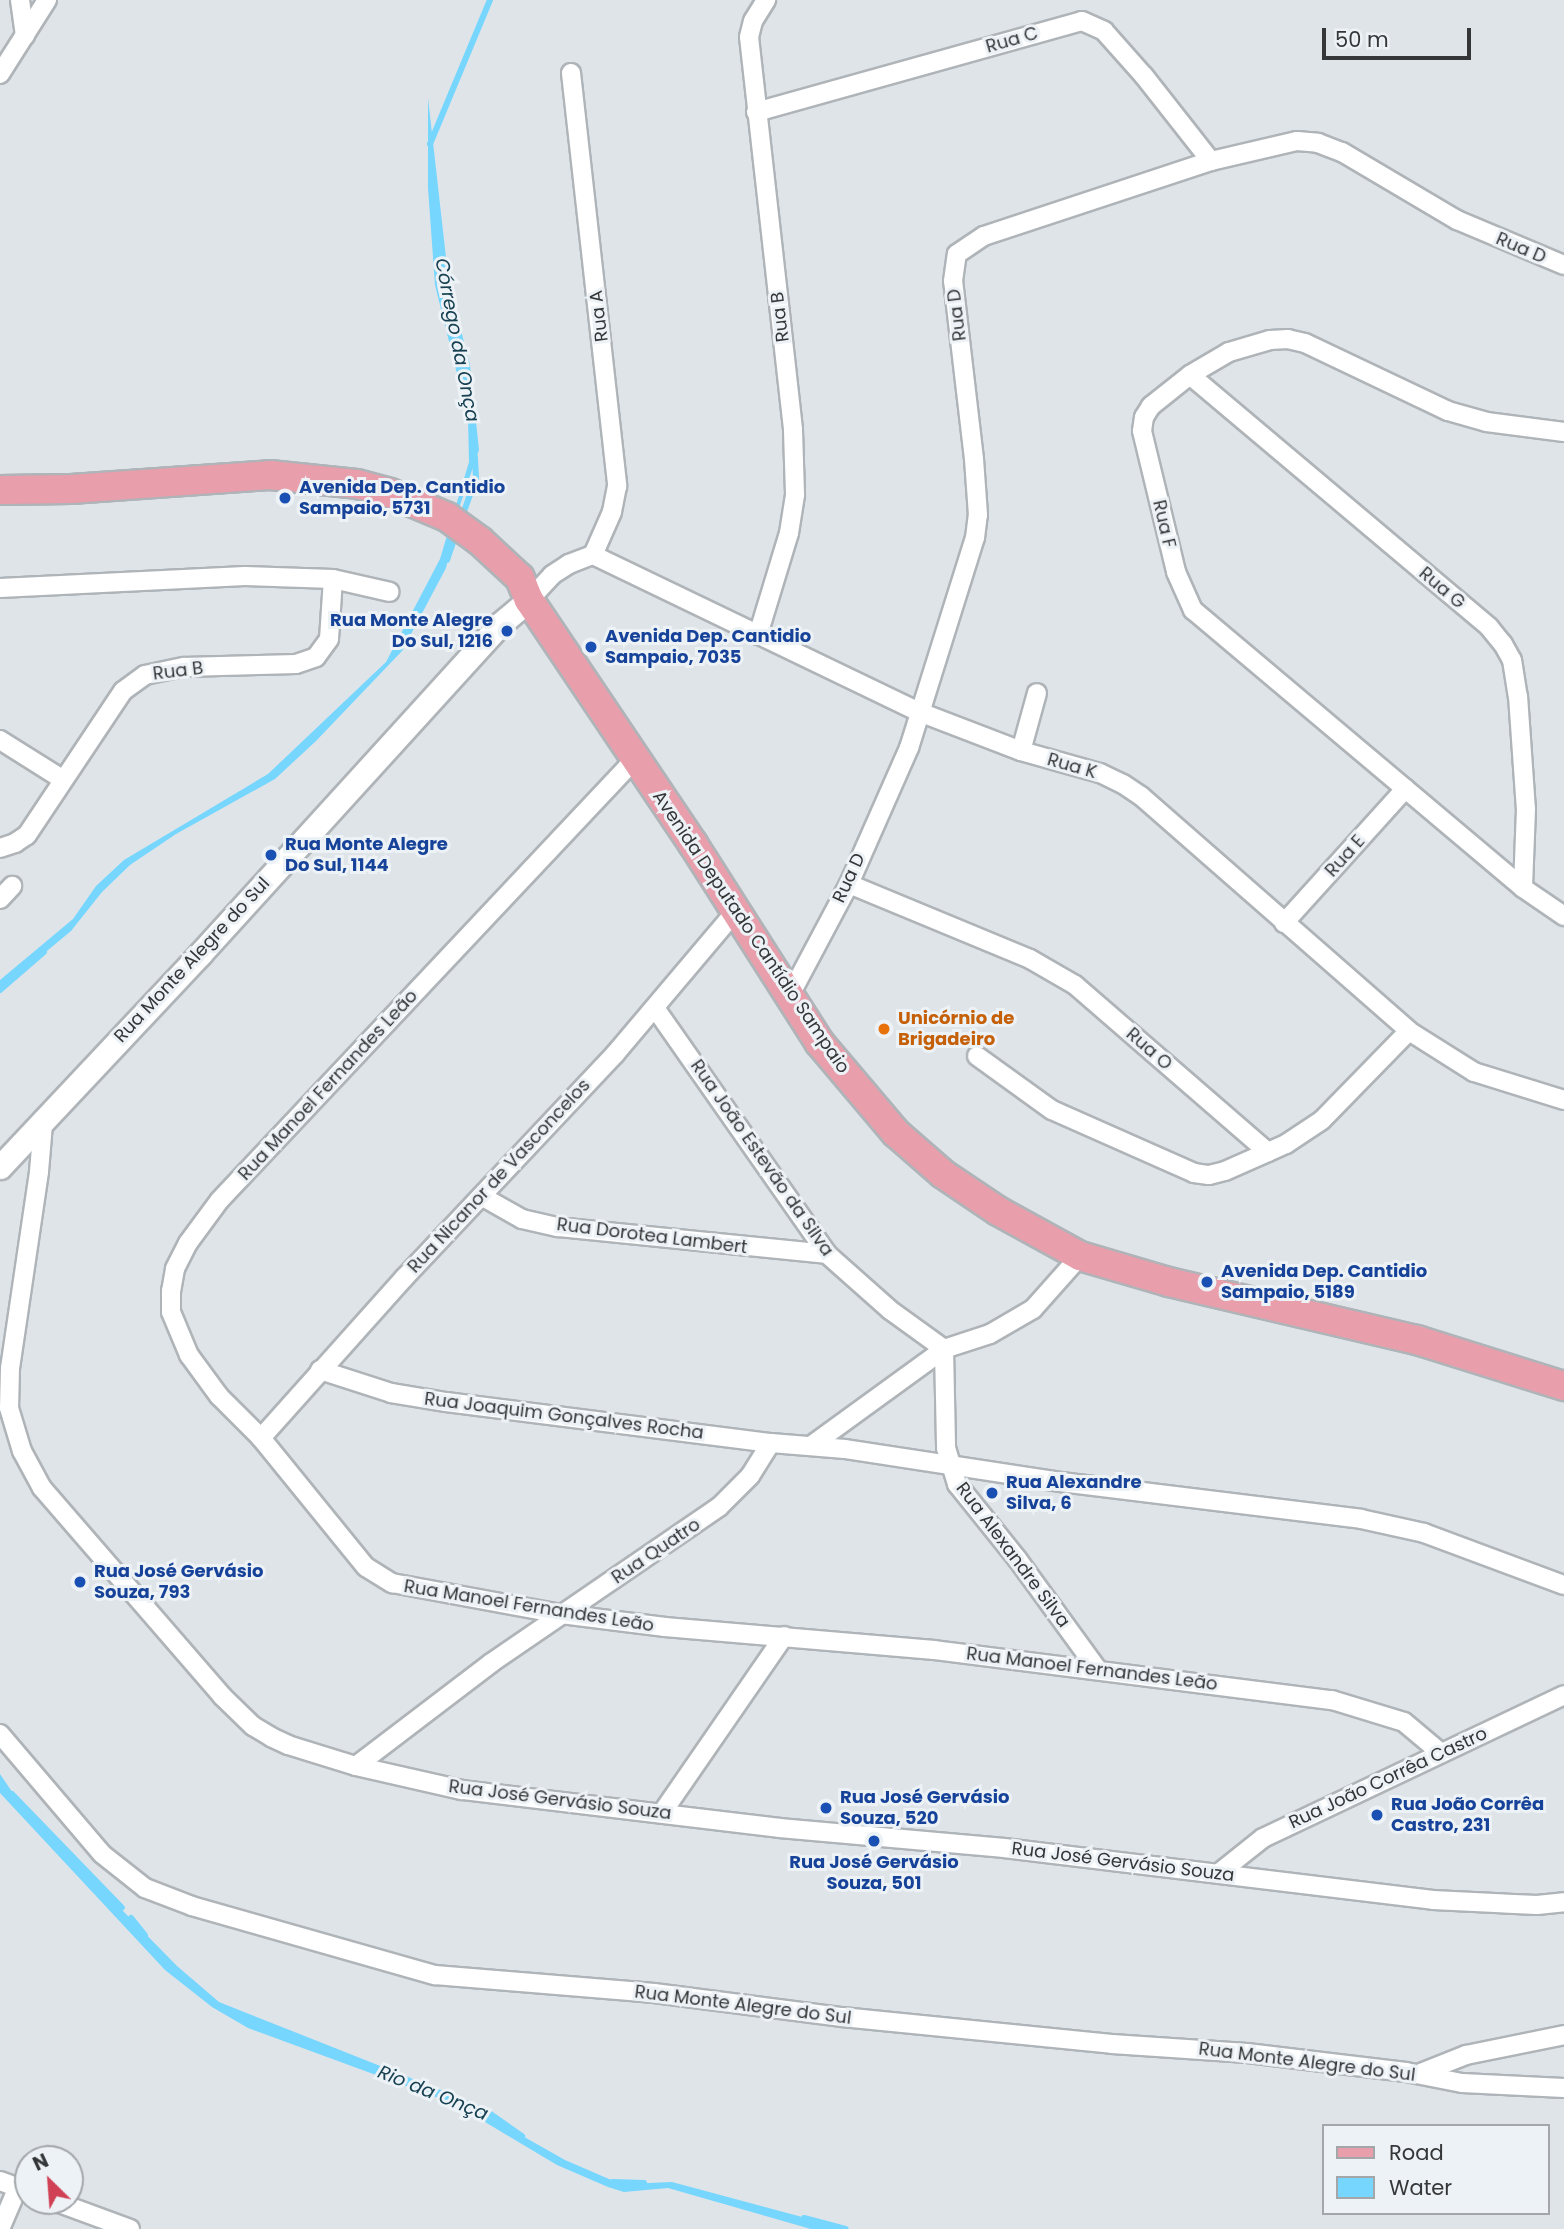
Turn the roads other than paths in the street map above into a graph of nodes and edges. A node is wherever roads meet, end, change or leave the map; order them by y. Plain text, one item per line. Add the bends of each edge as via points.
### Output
1 (20, 0) edge
2 (47, 0) edge
3 (766, 0) edge
4 (25, 36) junction
5 (0, 72) edge
6 (571, 73) dead end
7 (756, 112) junction
8 (1211, 161) junction
9 (1564, 265) edge
10 (1190, 375) junction
11 (1564, 432) edge
12 (0, 490) edge
13 (593, 555) junction
14 (333, 579) junction
15 (0, 587) edge
16 (390, 592) dead end
17 (529, 600) junction
18 (758, 635) junction
19 (1038, 693) dead end
20 (922, 713) junction
21 (0, 740) edge
22 (1021, 751) junction
23 (636, 758) junction
24 (62, 779) junction
25 (1405, 789) junction
26 (0, 848) edge
27 (849, 884) junction
28 (1523, 888) junction
29 (735, 912) junction
30 (1564, 916) edge
31 (1284, 923) junction
32 (790, 995) junction
33 (655, 1008) junction
34 (1409, 1031) junction
35 (977, 1056) dead end
36 (1564, 1100) edge
37 (43, 1124) junction
38 (1268, 1152) junction
39 (0, 1167) edge
40 (483, 1197) junction
41 (827, 1254) junction
42 (1080, 1256) junction
43 (944, 1349) junction
44 (320, 1370) junction
45 (1564, 1386) edge
46 (261, 1438) junction
47 (771, 1443) junction
48 (812, 1445) junction
49 (948, 1463) junction
50 (1564, 1585) edge
51 (561, 1614) junction
52 (784, 1636) junction
53 (1098, 1670) junction
54 (1564, 1696) edge
55 (0, 1734) edge
56 (1441, 1752) junction
57 (356, 1766) junction
58 (662, 1813) junction
59 (1219, 1873) junction
60 (1564, 1902) edge
61 (1564, 2035) edge
62 (1418, 2074) junction
63 (1564, 2088) edge
64 (14, 2205) edge
65 (84, 2212) edge
66 (0, 2229) edge
67 (130, 2229) edge

1 - 4 street
2 - 4 street
3 - 7 street, Rua B via 748,37
4 - 5 street
6 - 13 street, Rua A via 617,486 612,512
7 - 8 street, Rua C via 1082,21 1104,31
7 - 18 street, Rua B via 793,429 795,494 789,533
8 - 9 street, Rua D via 1275,144 1318,143 1342,152 1457,220
8 - 20 street, Rua D via 984,236 957,254 953,281 978,515 965,576
10 - 11 street, Rua F via 1229,352 1289,339 1448,411 1487,422
10 - 25 street, Rua F via 1151,405 1142,431 1183,592 1193,610
10 - 28 street, Rua G via 1489,627 1503,644 1512,660 1518,696 1527,837
12 - 17 main road, Avenida Deputado Cantídio Sampaio via 287,476 357,484 447,517 520,578
13 - 17 street via 552,575
13 - 18 street, Rua K
14 - 15 street via 245,576
14 - 16 street
14 - 24 street, Rua B via 329,639 316,657 296,664 184,667 145,675 123,691
17 - 23 main road, Avenida Deputado Cantídio Sampaio
17 - 37 street, Rua Monte Alegre do Sul via 499,625 430,699
18 - 20 street, Rua K
19 - 22 street
20 - 22 street, Rua K
20 - 27 street, Rua D
21 - 24 street
22 - 31 street, Rua K via 1123,784
23 - 29 main road, Avenida Deputado Cantídio Sampaio
23 - 46 street, Rua Manoel Fernandes Leão via 219,1200 188,1243 171,1291 171,1311 179,1335 219,1396
24 - 26 street, Rua B via 27,835
25 - 28 street, Rua F
25 - 31 street, Rua E
27 - 32 street, Rua D
27 - 38 street, Rua O via 1030,959 1075,985
28 - 30 street, Rua F
29 - 32 main road, Avenida Deputado Cantídio Sampaio
29 - 33 street, Rua Nicanor de Vasconcelos
31 - 34 street, Rua K
32 - 42 main road, Avenida Deputado Cantídio Sampaio via 834,1061 896,1133 943,1174 998,1211
33 - 40 street, Rua Nicanor de Vasconcelos
33 - 41 street, Rua João Estevão da Silva
34 - 36 street, Rua K via 1474,1072
34 - 38 street via 1322,1120
35 - 38 street via 1052,1110 1195,1173 1225,1171
37 - 39 street, Rua Monte Alegre do Sul
37 - 57 street, Rua José Gervásio Souza via 8,1391 15,1432 30,1468 55,1504 235,1710 288,1745
40 - 41 street, Rua Dorotea Lambert via 522,1219 558,1227
40 - 44 street, Rua Nicanor de Vasconcelos
41 - 43 street, Rua João Estevão da Silva via 890,1310
42 - 43 street via 1033,1309 990,1334
42 - 45 main road, Avenida Deputado Cantídio Sampaio via 1169,1282 1417,1340
43 - 48 street
43 - 49 street, Rua Alexandre Silva
44 - 46 street, Rua Nicanor de Vasconcelos
44 - 47 street, Rua Joaquim Gonçalves Rocha via 380,1390 446,1402
46 - 51 street, Rua Manoel Fernandes Leão via 377,1576 407,1588
47 - 48 street, Rua Joaquim Gonçalves Rocha
47 - 51 street, Rua Quatro via 737,1491 719,1507
48 - 49 street, Rua Joaquim Gonçalves Rocha
49 - 50 street, Rua Joaquim Gonçalves Rocha via 1061,1482 1374,1521 1424,1533
49 - 53 street, Rua Alexandre Silva via 957,1484
51 - 52 street, Rua Manoel Fernandes Leão
51 - 57 street, Rua Quatro
52 - 53 street, Rua Manoel Fernandes Leão
52 - 58 street
53 - 56 street, Rua Manoel Fernandes Leão via 1332,1700 1404,1722
54 - 56 street, Rua João Corrêa Castro
55 - 62 street, Rua Monte Alegre do Sul via 102,1854 145,1888 402,1968 435,1975 654,1993 842,2017 1247,2053
56 - 59 street, Rua João Corrêa Castro via 1263,1838
57 - 58 street, Rua José Gervásio Souza via 462,1790
58 - 59 street, Rua José Gervásio Souza
59 - 60 street, Rua José Gervásio Souza via 1433,1900
61 - 62 street via 1466,2055
62 - 63 street, Rua Monte Alegre do Sul via 1462,2083
64 - 66 street
65 - 67 street

